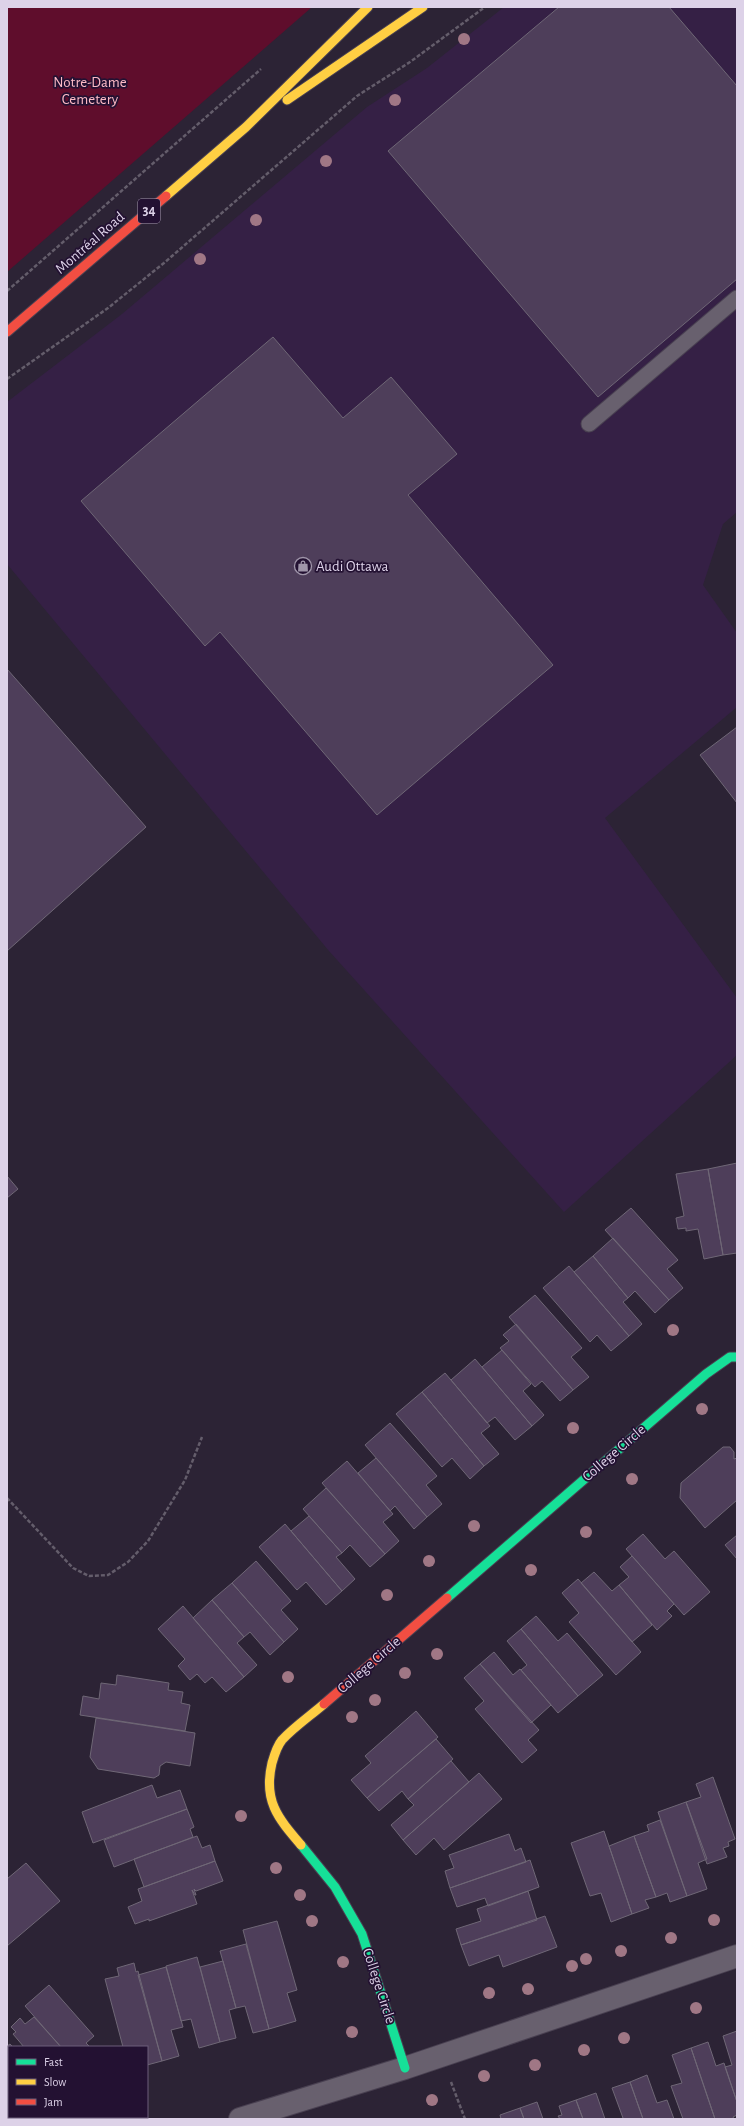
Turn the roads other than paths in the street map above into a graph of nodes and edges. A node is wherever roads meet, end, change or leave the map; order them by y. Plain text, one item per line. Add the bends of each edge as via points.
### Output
1 (368, 7) edge
2 (423, 7) edge
3 (246, 127) junction
4 (737, 298) edge
5 (7, 332) edge
6 (589, 424) dead end
7 (737, 1356) edge
8 (737, 1956) edge
9 (405, 2068) junction
10 (240, 2119) edge

1 - 3 street, Montréal Road / 34
2 - 3 street, Montréal Road / 34
3 - 5 street, Montréal Road / 34
4 - 6 lane
7 - 9 street, College Circle via 730,1357 706,1374 281,1741 273,1757 269,1783 273,1808 278,1818 344,1898 354,1915
8 - 9 street
9 - 10 street

